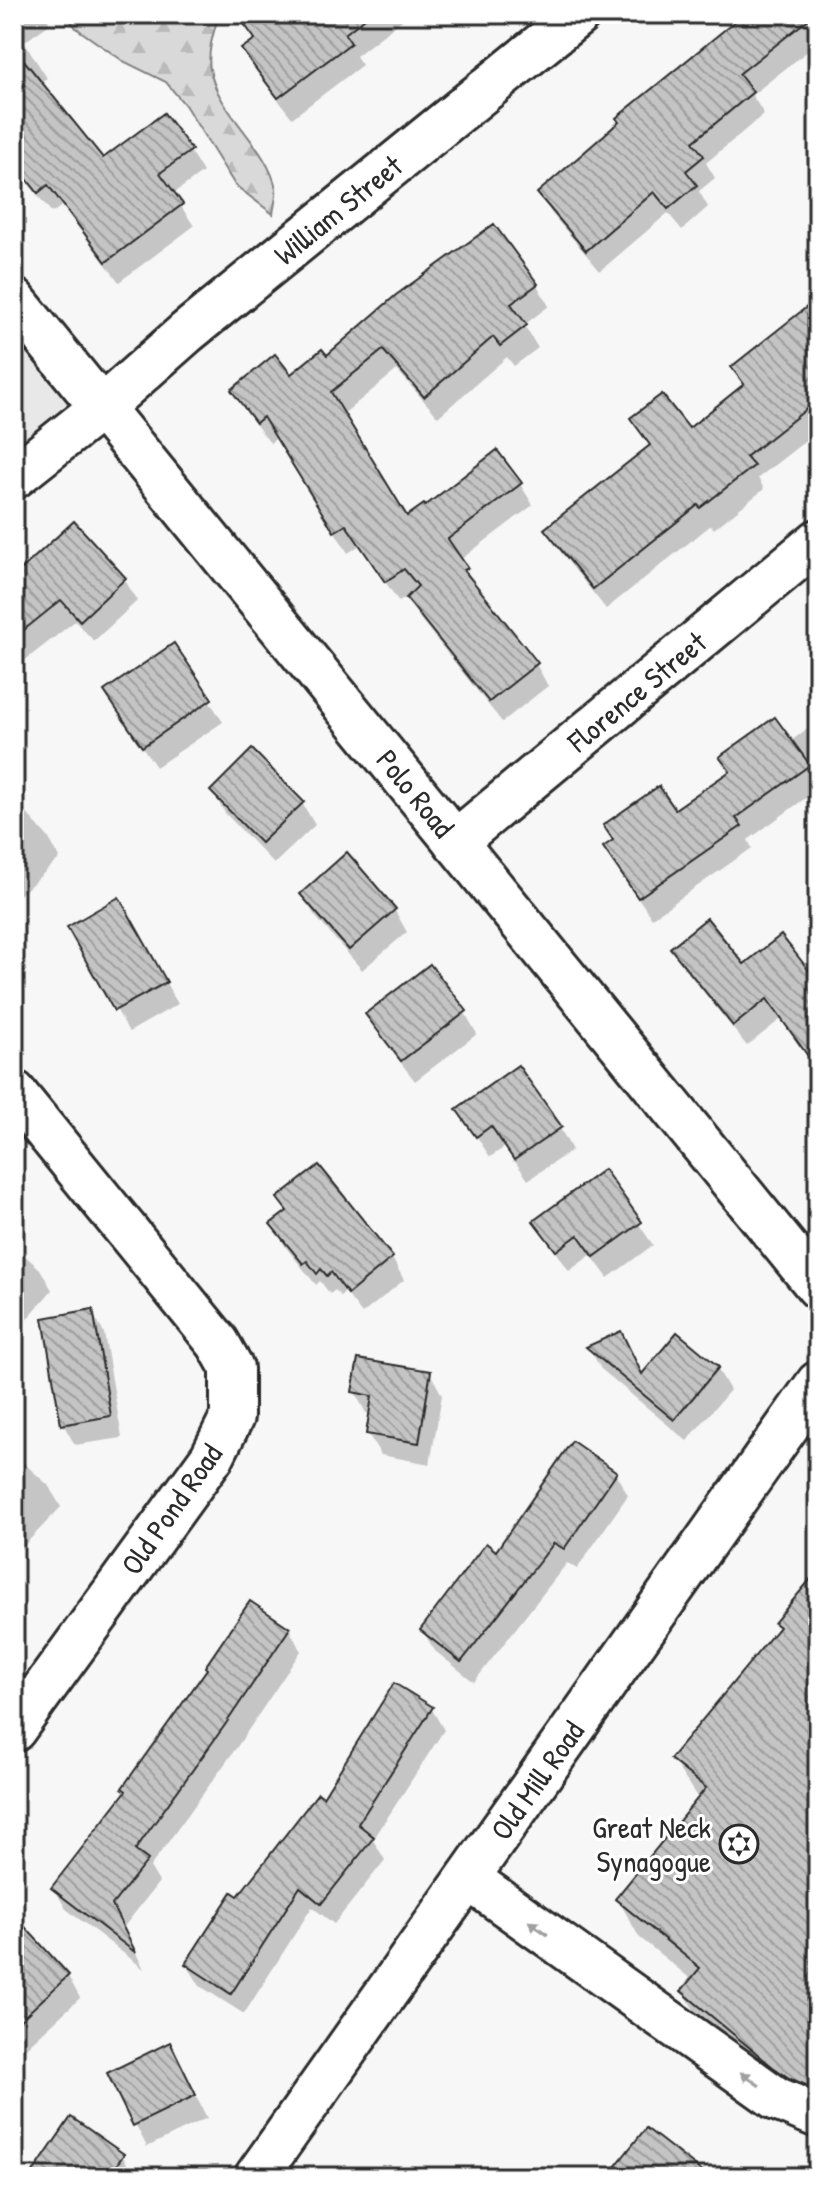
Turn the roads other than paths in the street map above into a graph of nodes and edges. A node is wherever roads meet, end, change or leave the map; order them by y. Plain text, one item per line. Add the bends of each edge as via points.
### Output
1 (579, 14) edge
2 (14, 300) edge
3 (101, 408) junction
4 (14, 477) edge
5 (818, 541) edge
6 (455, 842) junction
7 (14, 1092) edge
8 (818, 1287) edge
9 (814, 1397) edge
10 (14, 1730) edge
11 (468, 1878) junction
12 (818, 2116) edge
13 (256, 2177) edge

1 - 3 street, William Street
2 - 3 street, Polo Road
3 - 4 street, William Street
3 - 6 street, Polo Road
5 - 6 street, Florence Street
6 - 8 street, Polo Road
7 - 10 street, Old Pond Road via 218,1343 232,1368 232,1417 212,1457
9 - 11 street, Old Mill Road
12 -> 11 street via 777,2099
11 - 13 street, Old Mill Road

